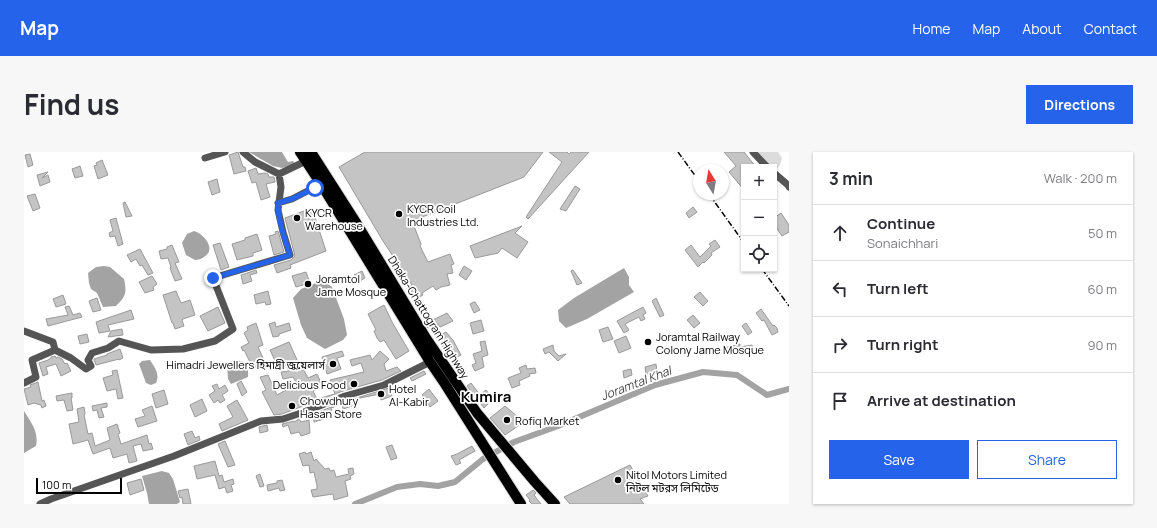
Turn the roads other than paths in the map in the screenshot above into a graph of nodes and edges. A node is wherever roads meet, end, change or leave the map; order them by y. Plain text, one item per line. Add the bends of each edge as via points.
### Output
1 (225, 152) edge
2 (243, 152) edge
3 (300, 152) edge
4 (753, 152) edge
5 (309, 157) edge
6 (206, 158) dead end
7 (765, 164) edge
8 (279, 174) junction
9 (777, 176) edge
10 (321, 184) junction
11 (789, 187) edge
12 (278, 203) junction
13 (24, 331) edge
14 (55, 350) junction
15 (430, 362) junction
16 (24, 383) edge
17 (40, 504) edge
18 (521, 504) edge
19 (555, 504) edge

1 - 6 street
2 - 8 street via 255,162
3 - 5 highway, Dhaka-Chattogram Highway
4 - 7 street
5 - 8 street
5 - 10 highway, Dhaka-Chattogram Highway
5 - 19 highway, Dhaka-Chattogram Highway via 357,224 426,338 477,412
8 - 12 street via 281,187
9 - 11 street
10 - 12 street
10 - 15 highway, Dhaka-Chattogram Highway
12 - 14 street via 290,255 213,278 233,329 215,341 182,349 151,350 118,341 108,348 92,353 88,360 91,366 86,369
13 - 14 street via 52,342
14 - 16 street via 32,360 36,377
15 - 17 street via 384,385 345,396 304,412 261,421 174,456
15 - 18 highway, Dhaka-Chattogram Highway

